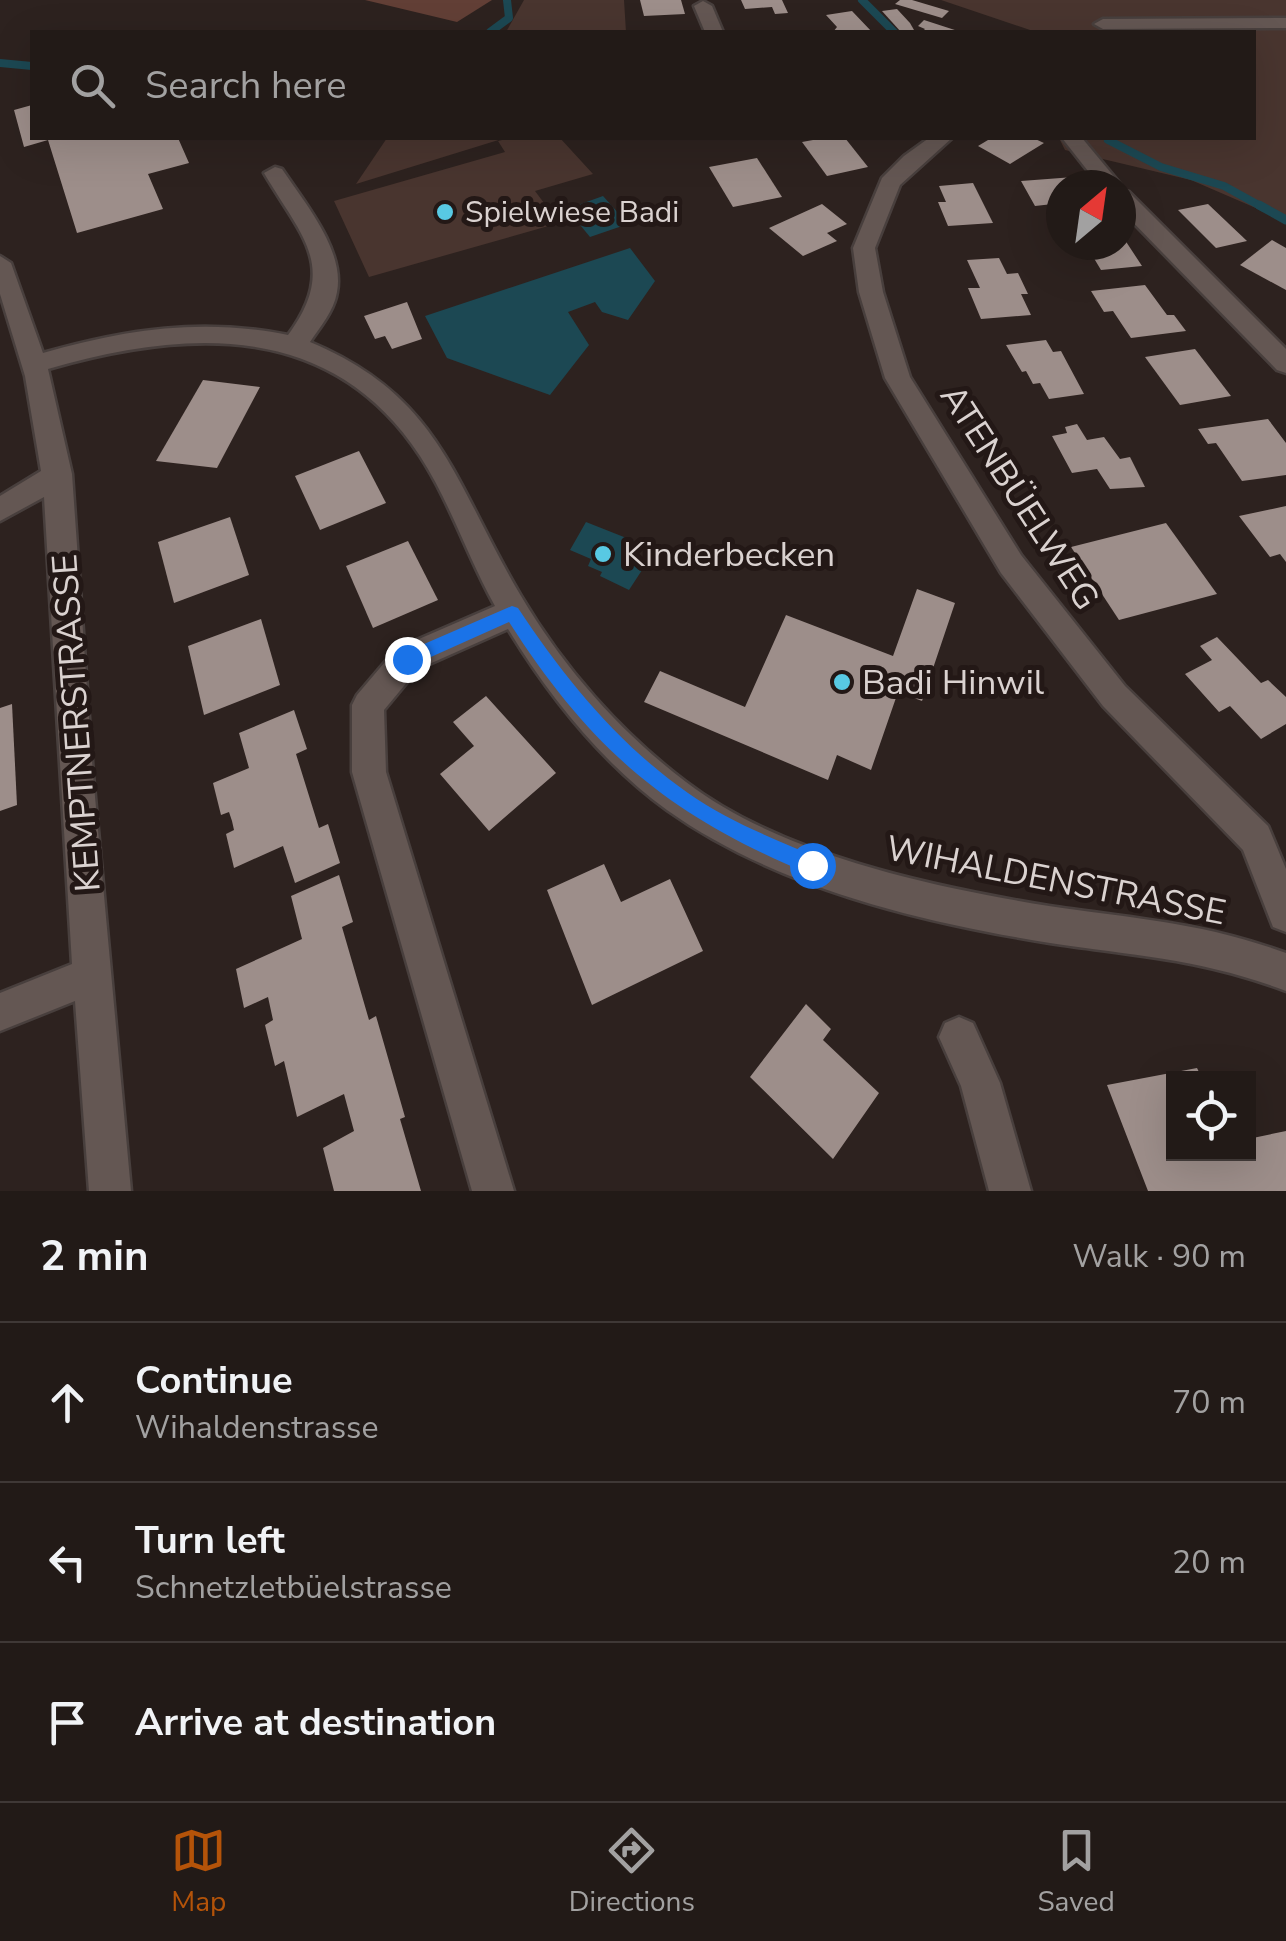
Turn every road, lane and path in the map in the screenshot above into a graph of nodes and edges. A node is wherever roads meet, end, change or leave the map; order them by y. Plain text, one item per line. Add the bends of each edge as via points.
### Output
1 (1112, 3) dead end
2 (703, 6) dead end
3 (1286, 23) edge
4 (1100, 28) edge
5 (713, 30) edge
6 (940, 140) edge
7 (1074, 140) edge
8 (1098, 170) edge
9 (274, 172) dead end
10 (1136, 211) edge
11 (0, 263) edge
12 (295, 344) junction
13 (36, 364) junction
14 (1286, 364) edge
15 (58, 474) junction
16 (0, 510) edge
17 (512, 613) junction
18 (1286, 914) edge
19 (1286, 972) edge
20 (93, 974) junction
21 (0, 1012) edge
22 (959, 1037) dead end
23 (110, 1191) edge
24 (494, 1191) edge
25 (1010, 1191) edge

1 - 4 street
2 - 5 street
3 - 4 street
6 - 18 street, ATENBÜELWEG via 890,183 864,248 870,292 898,378 1011,564 1114,696 1256,838
7 - 8 street
9 - 12 street via 320,252 326,290
10 - 14 street
11 - 13 street, KEMPTNERSTRASSE
12 - 13 street, WIHALDENSTRASSE via 172,331 121,338
12 - 17 street, WIHALDENSTRASSE via 365,380 424,439
13 - 15 street, KEMPTNERSTRASSE
15 - 16 street
15 - 20 street, KEMPTNERSTRASSE
17 - 19 street, WIHALDENSTRASSE via 600,730 682,800 746,836 924,900 1228,951
17 - 24 street via 407,659 368,705 369,772
20 - 21 street
20 - 23 street, KEMPTNERSTRASSE
22 - 25 street via 980,1083

